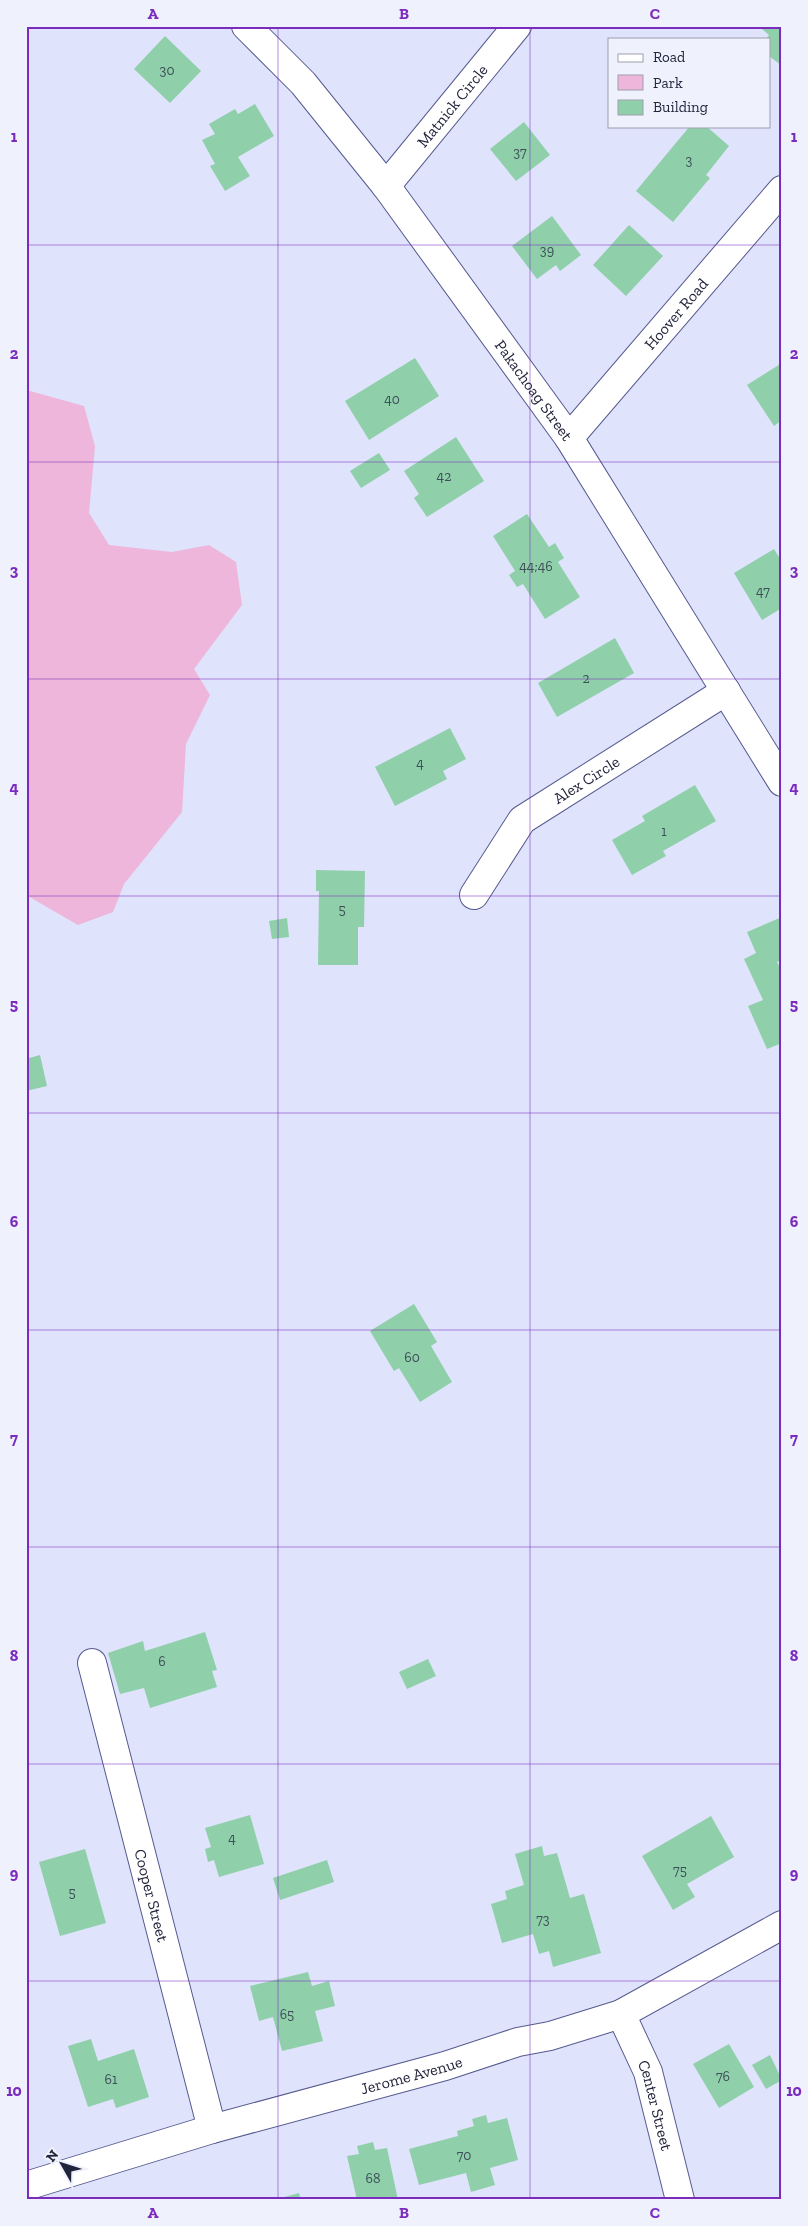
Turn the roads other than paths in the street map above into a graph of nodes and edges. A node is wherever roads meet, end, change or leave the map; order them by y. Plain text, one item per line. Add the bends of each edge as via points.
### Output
1 (246, 26) edge
2 (517, 26) edge
3 (386, 186) junction
4 (782, 190) edge
5 (569, 438) junction
6 (726, 691) junction
7 (782, 782) edge
8 (474, 895) dead end
9 (92, 1663) dead end
10 (782, 1924) edge
11 (621, 2014) junction
12 (212, 2129) junction
13 (26, 2186) edge
14 (680, 2200) edge

1 - 3 street, Pakachoag Street via 303,83
2 - 3 street, Matnick Circle
3 - 5 street, Pakachoag Street
4 - 5 street, Hoover Road
5 - 6 street, Pakachoag Street
6 - 7 street, Pakachoag Street
6 - 8 street, Alex Circle via 522,820
9 - 12 street, Cooper Street
10 - 11 street, Jerome Avenue
11 - 12 street, Jerome Avenue
11 - 14 street, Center Street via 648,2072
12 - 13 street, Jerome Avenue

